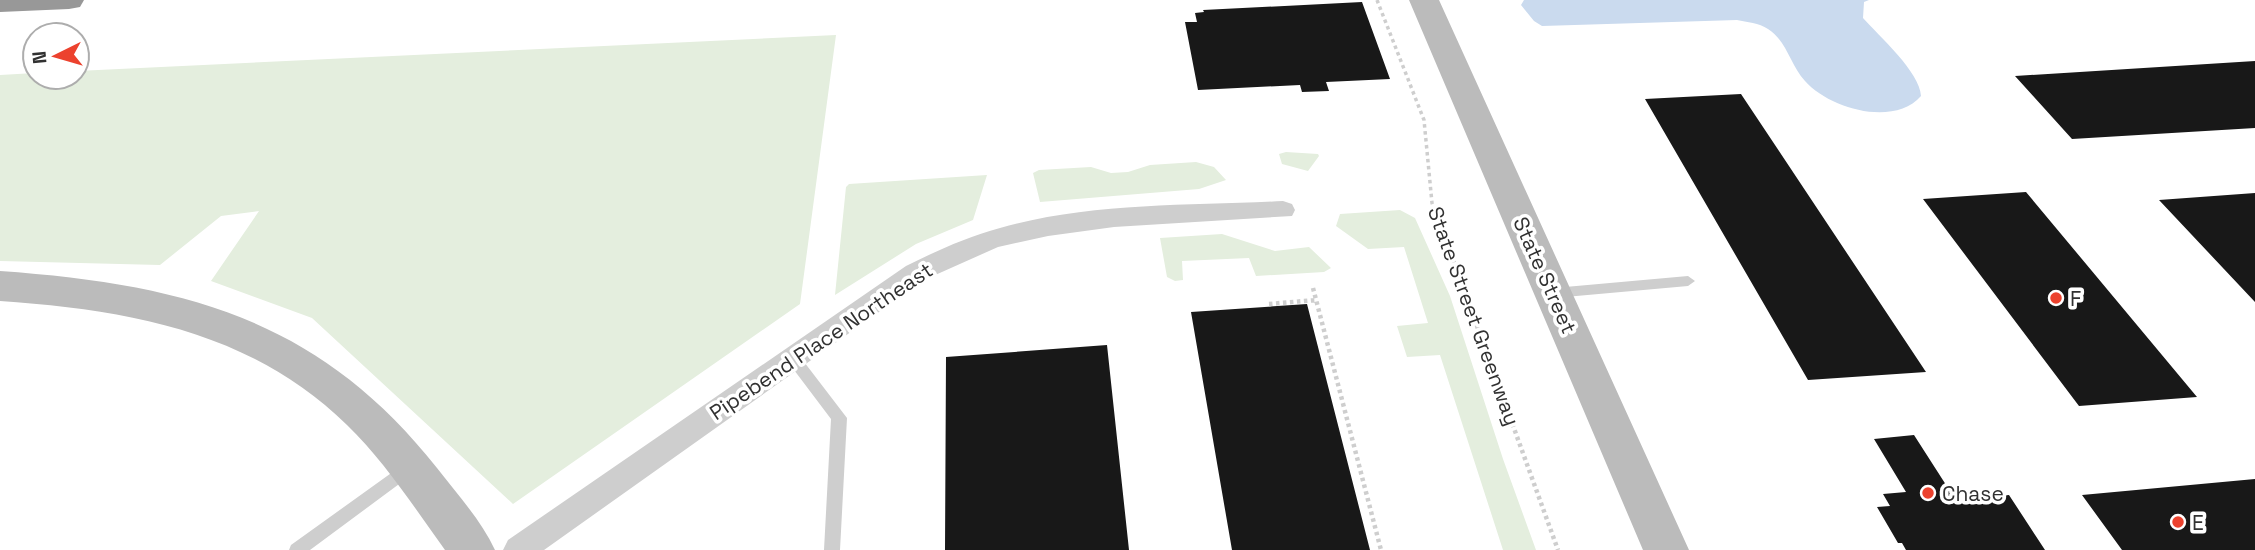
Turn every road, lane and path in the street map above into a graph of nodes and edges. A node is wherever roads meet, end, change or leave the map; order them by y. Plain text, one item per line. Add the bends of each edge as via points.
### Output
1 (69, 0) edge
2 (1377, 0) edge
3 (1424, 0) edge
4 (0, 3) edge
5 (1283, 210) dead end
6 (1688, 281) dead end
7 (0, 286) edge
8 (1313, 288) dead end
9 (1554, 293) junction
10 (1316, 300) junction
11 (1269, 303) dead end
12 (793, 358) junction
13 (409, 467) junction
14 (297, 550) edge
15 (472, 550) edge
16 (519, 550) edge
17 (832, 550) edge
18 (1381, 550) edge
19 (1559, 550) edge
20 (1666, 550) edge

1 - 4 highway
2 - 19 path, State Street Greenway via 1424,120 1432,203
3 - 9 main road, State Street
5 - 12 street, Pipebend Place Northeast via 1086,222 1015,233 967,247 915,273
6 - 9 lane
7 - 13 main road via 162,307 221,328 305,368 324,382 390,443
8 - 10 path
9 - 20 main road, State Street
10 - 11 path
10 - 18 path
12 - 16 street, Pipebend Place Northeast
12 - 17 lane via 839,418
13 - 14 lane
13 - 15 main road

